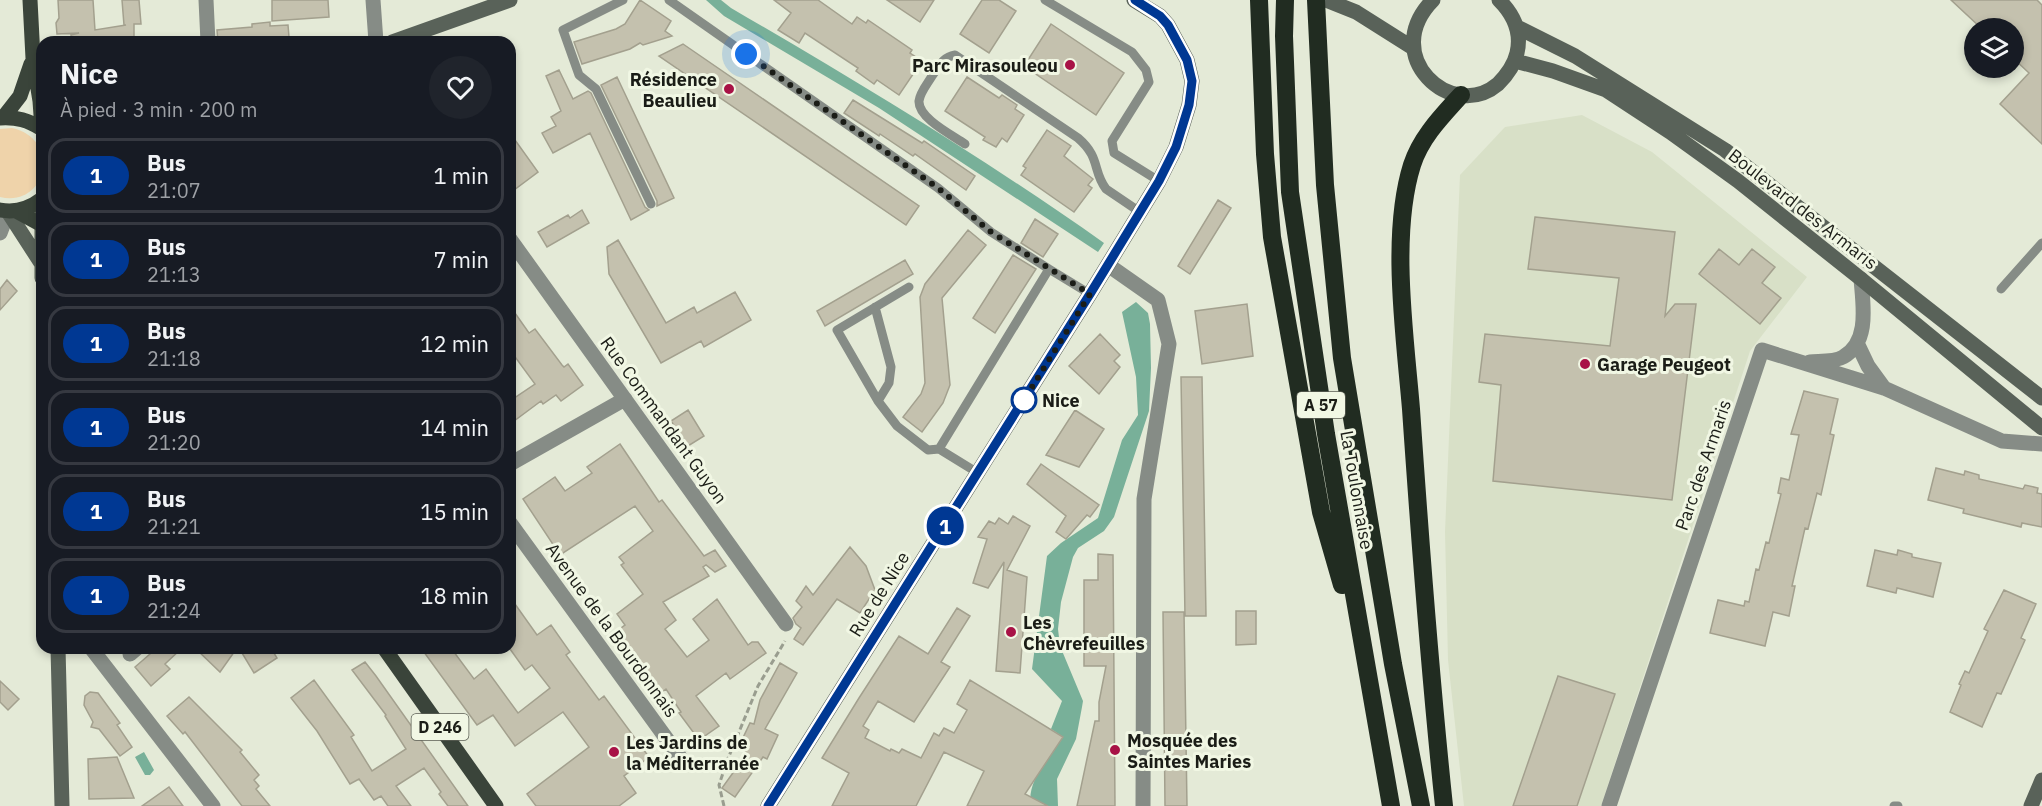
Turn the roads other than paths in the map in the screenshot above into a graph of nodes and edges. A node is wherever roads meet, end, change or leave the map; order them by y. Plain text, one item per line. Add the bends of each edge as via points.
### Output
1 (30, 0) edge
2 (206, 0) edge
3 (373, 0) edge
4 (510, 0) edge
5 (623, 0) edge
6 (669, 0) edge
7 (1045, 0) edge
8 (1134, 0) edge
9 (1259, 0) edge
10 (1285, 0) edge
11 (1316, 0) edge
12 (1326, 0) edge
13 (1432, 0) edge
14 (1499, 0) edge
15 (1517, 27) junction
16 (208, 36) edge
17 (376, 36) edge
18 (409, 36) edge
19 (1413, 48) junction
20 (33, 58) junction
21 (1515, 61) junction
22 (36, 76) edge
23 (1461, 95) junction
24 (2, 118) edge
25 (36, 125) edge
26 (965, 144) dead end
27 (1159, 181) junction
28 (36, 204) edge
29 (651, 204) dead end
30 (8, 211) edge
31 (1138, 216) junction
32 (36, 223) edge
33 (0, 233) edge
34 (2042, 243) edge
35 (516, 247) edge
36 (36, 261) edge
37 (1108, 265) junction
38 (1049, 268) junction
39 (1861, 279) junction
40 (909, 287) dead end
41 (2001, 289) dead end
42 (1090, 294) junction
43 (875, 307) junction
44 (1858, 345) junction
45 (1804, 363) junction
46 (1884, 388) junction
47 (2042, 398) edge
48 (625, 399) junction
49 (878, 401) junction
50 (2042, 428) edge
51 (2042, 444) edge
52 (939, 449) junction
53 (516, 461) edge
54 (978, 473) junction
55 (516, 531) edge
56 (786, 624) road end
57 (58, 654) edge
58 (96, 654) edge
59 (388, 654) edge
60 (1369, 682) junction
61 (682, 760) dead end
62 (2042, 780) edge
63 (62, 806) edge
64 (213, 806) edge
65 (496, 806) edge
66 (768, 806) edge
67 (1143, 806) edge
68 (1391, 806) edge
69 (1421, 806) edge
70 (1444, 806) edge
71 (1610, 806) edge
72 (2031, 806) edge

1 - 20 main road
2 - 16 street
3 - 17 street
4 - 18 main road
5 - 29 lane via 563,30 579,75 596,89
6 - 38 lane via 938,188 991,232
7 - 27 lane via 1132,52 1146,70 1149,82 1112,141 1114,153
8 - 27 main road, Rue de Nice via 1168,25 1187,60 1192,81 1176,147
9 - 60 highway via 1272,237 1321,512
10 - 60 highway, La Toulonnaise / A 57 via 1290,192
11 - 69 highway, La Toulonnaise / A 57 via 1325,185 1342,358
12 - 19 main road via 1356,12
13 - 19 main road via 1414,30
14 - 15 main road
15 - 21 main road
15 - 47 main road, Boulevard des Armaris via 1575,56 1725,150
19 - 23 main road via 1418,65 1429,80 1443,90
20 - 22 main road
20 - 24 main road via 25,87
21 - 23 main road via 1494,87 1478,94
21 - 39 main road, Boulevard des Armaris via 1606,90 1738,181
23 - 70 highway via 1435,123 1419,149 1402,219 1404,309 1423,581
24 - 25 main road via 15,117
26 - 31 lane via 930,120 920,109 919,101 939,65 956,55 1078,138 1094,155 1102,184
27 - 31 main road, Rue de Nice
28 - 30 main road
30 - 32 main road
30 - 33 street
30 - 36 main road
31 - 37 main road, Rue de Nice
34 - 41 lane
35 - 48 street, Rue Commandant Guyon
37 - 42 main road, Rue de Nice
37 - 67 street via 1158,300 1168,344 1144,499
38 - 42 lane
38 - 52 lane
39 - 44 street via 1864,319
39 - 50 main road, Boulevard des Armaris
40 - 43 lane
42 - 54 main road, Rue de Nice
43 - 49 lane via 891,367 890,383
43 - 49 lane via 837,330
44 - 45 street via 1842,358
44 - 46 street
45 - 46 street, Parc des Armaris
45 - 71 street, Parc des Armaris via 1762,350
46 - 51 street, Parc des Armaris via 2002,441
48 - 53 street
48 - 56 street, Rue Commandant Guyon
49 - 52 lane via 897,426 928,450
52 - 54 lane
54 - 66 main road, Rue de Nice
55 - 61 street, Avenue de la Bourdonnais
57 - 63 main road
58 - 64 street
59 - 65 main road, D 246
60 - 68 highway, La Toulonnaise / A 57
62 - 72 main road

